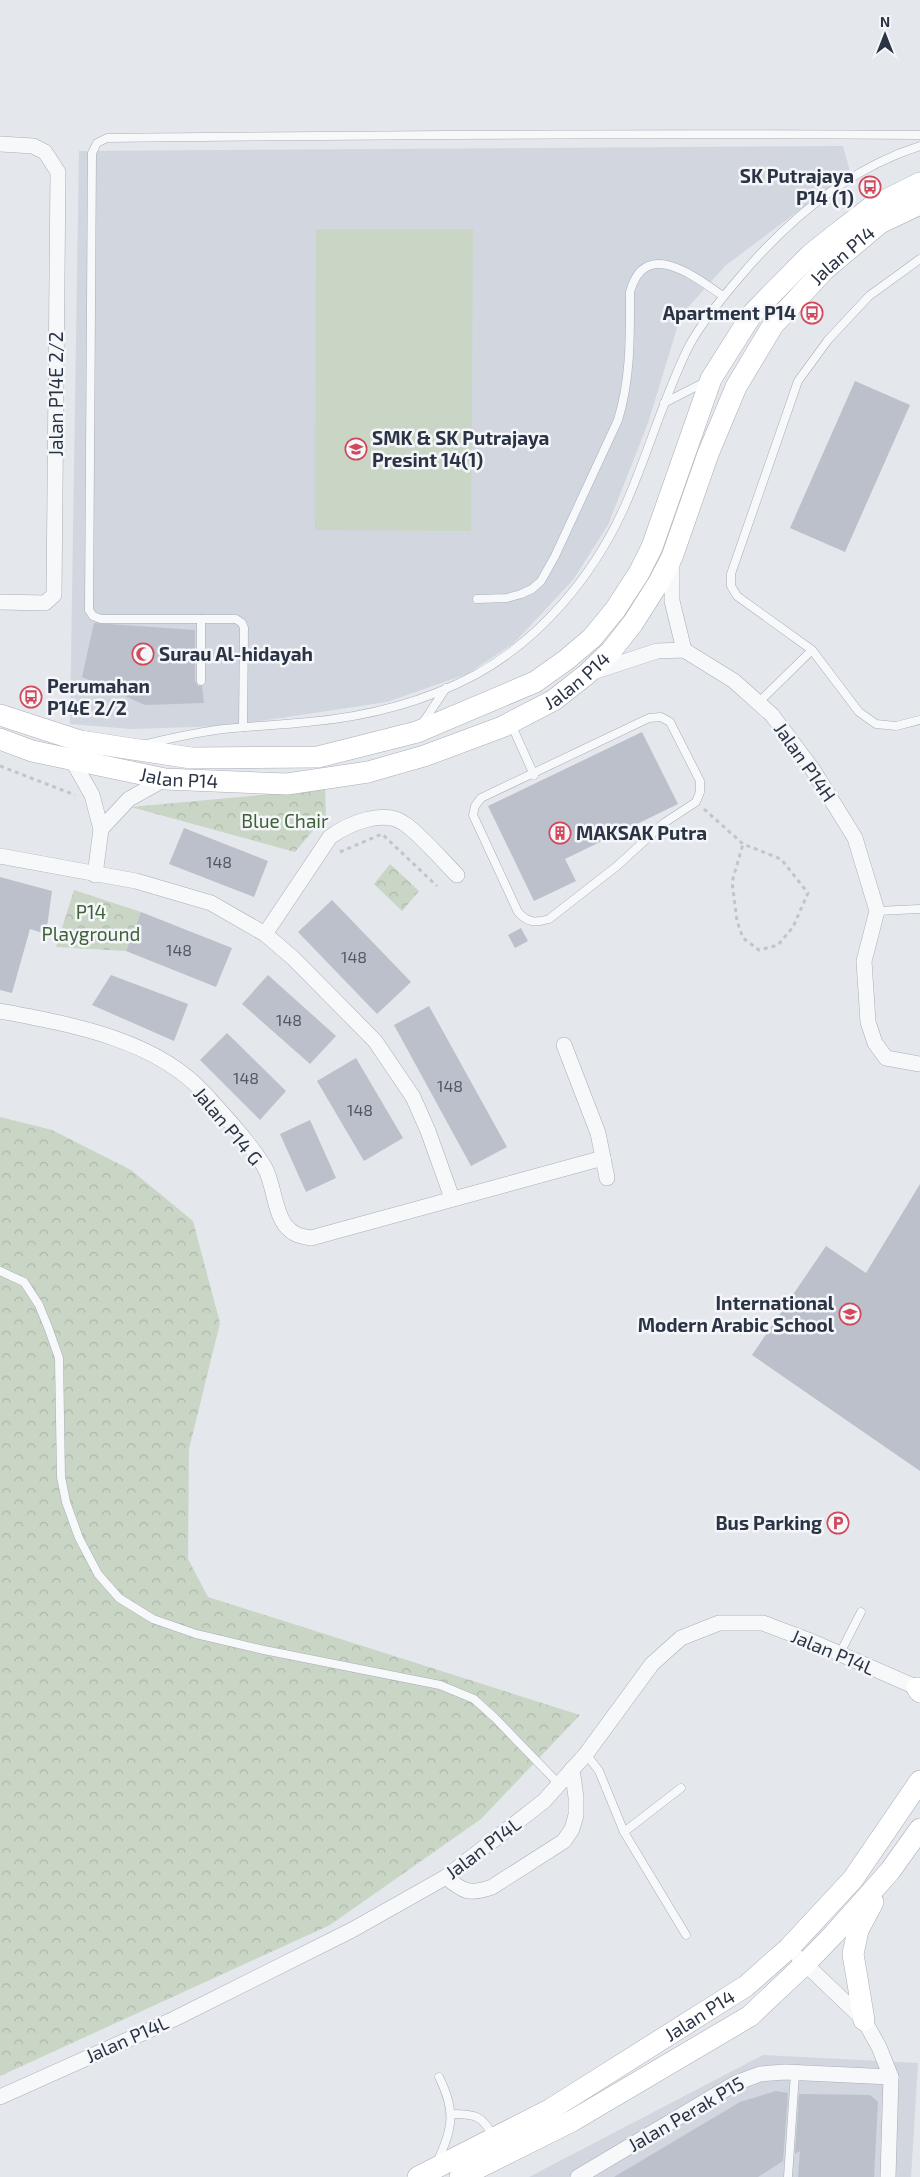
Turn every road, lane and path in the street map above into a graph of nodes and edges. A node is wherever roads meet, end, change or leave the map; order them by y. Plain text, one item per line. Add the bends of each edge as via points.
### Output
1 (920, 135) edge
2 (0, 144) edge
3 (920, 146) edge
4 (920, 182) edge
5 (920, 204) edge
6 (920, 259) edge
7 (723, 296) junction
8 (711, 379) junction
9 (664, 403) junction
10 (672, 557) junction
11 (477, 599) dead end
12 (0, 602) edge
13 (201, 618) junction
14 (684, 650) junction
15 (812, 650) junction
16 (587, 674) junction
17 (202, 681) dead end
18 (447, 687) junction
19 (758, 703) junction
20 (0, 715) edge
21 (920, 720) edge
22 (511, 723) junction
23 (244, 728) junction
24 (417, 732) junction
25 (0, 739) edge
26 (124, 748) junction
27 (72, 760) junction
28 (0, 766) edge
29 (534, 775) junction
30 (165, 779) junction
31 (94, 802) junction
32 (696, 802) junction
33 (101, 829) junction
34 (743, 844) junction
35 (0, 856) edge
36 (336, 858) dead end
37 (95, 875) junction
38 (457, 875) dead end
39 (437, 886) dead end
40 (920, 909) edge
41 (877, 911) junction
42 (265, 934) junction
43 (0, 1011) edge
44 (564, 1045) dead end
45 (920, 1064) edge
46 (603, 1158) junction
47 (607, 1178) dead end
48 (452, 1198) junction
49 (0, 1271) edge
50 (861, 1612) dead end
51 (840, 1653) junction
52 (919, 1689) edge
53 (586, 1754) junction
54 (572, 1769) junction
55 (920, 1781) edge
56 (559, 1784) junction
57 (681, 1788) dead end
58 (920, 1830) edge
59 (624, 1832) junction
60 (890, 1871) junction
61 (446, 1877) junction
62 (686, 1935) dead end
63 (789, 1948) junction
64 (805, 1964) junction
65 (864, 2020) junction
66 (795, 2073) junction
67 (439, 2077) dead end
68 (891, 2077) junction
69 (0, 2097) edge
70 (452, 2114) junction
71 (499, 2146) junction
72 (425, 2174) edge
73 (786, 2176) edge
74 (460, 2177) edge
75 (578, 2177) edge
76 (888, 2177) edge

1 - 13 lane via 391,135 107,138 96,143 92,153 89,610 101,619
2 - 12 street, Jalan P14E 2/2 via 33,146 45,152 58,172 54,595 45,603
3 - 7 lane via 867,168 821,198 784,229
4 - 8 main road, Jalan P14 via 870,208 810,255 752,314
5 - 10 main road, Jalan P14 via 880,223 824,270 773,325 736,387 708,454
6 - 15 lane via 869,296 828,340 798,381 731,574 731,586 737,596
7 - 9 lane via 690,345
7 - 11 lane via 684,270 670,265 648,266 633,278 628,380 622,407 555,556 541,581 532,589 506,598
8 - 9 lane
8 - 24 main road, Jalan P14 via 652,547 639,573 592,638 535,682
9 - 18 lane via 624,507 607,541 580,581 519,646 474,675
10 - 14 street via 672,601
10 - 16 main road, Jalan P14 via 633,623
13 - 17 lane
13 - 23 lane via 242,622
14 - 16 street via 657,651
14 - 19 street, Jalan P14H via 734,681
15 - 19 lane
15 - 21 lane via 859,712 876,724 896,726
16 - 22 main road, Jalan P14 via 554,700
18 - 23 lane via 412,702 368,713
18 - 24 lane
19 - 41 street, Jalan P14H via 772,715 814,770 855,838
20 - 26 main road, Jalan P14 via 80,742
22 - 29 lane
22 - 30 main road, Jalan P14 via 424,756 368,772 287,784
23 - 26 lane via 187,734
24 - 26 main road, Jalan P14 via 318,757 191,758
25 - 27 main road, Jalan P14 via 32,751
27 - 30 main road, Jalan P14
27 - 31 street
28 - 31 path
29 - 32 lane via 649,718 660,717 670,722 700,781
29 - 32 lane via 481,798 474,806 473,815 518,912 526,920 537,923 549,919 617,866 664,823
30 - 33 street via 129,799
31 - 33 street
32 - 34 path
33 - 37 street
34 - 34 path via 781,858 808,893 793,927 778,945 759,950 743,938 737,921 732,882
35 - 37 street
36 - 39 path via 341,850 382,834
37 - 42 street via 136,882 211,903
38 - 42 street via 404,822 373,818 342,828 330,837
40 - 41 lane
41 - 45 street via 864,961 868,1022 875,1043 886,1058
42 - 48 street via 375,1041 413,1097
43 - 48 street, Jalan P14 G via 61,1022 111,1037 176,1069 203,1092 265,1168 284,1224 295,1236 311,1238
44 - 46 street via 598,1133
46 - 47 street
46 - 48 street, Jalan P14 G
49 - 56 lane via 24,1282 48,1327 58,1358 61,1477 66,1502 79,1538 98,1574 119,1598 154,1619 196,1634 440,1686 474,1700
50 - 51 lane
51 - 52 street, Jalan P14L
51 - 53 street, Jalan P14L via 763,1623 719,1623 681,1638 652,1664
53 - 54 street, Jalan P14L
53 - 59 lane via 599,1771
54 - 56 street, Jalan P14L
54 - 61 street via 576,1815 564,1841 492,1887 480,1891 468,1892
55 - 63 main road, Jalan P14 via 852,1879
56 - 61 street, Jalan P14L via 544,1801
57 - 59 lane
58 - 60 main road, Jalan P14
59 - 62 lane
60 - 64 main road, Jalan P14
60 - 65 main road via 858,1930 855,1946 854,1963
61 - 69 street, Jalan P14L via 352,1930 174,2019
63 - 64 street
63 - 71 main road, Jalan P14 via 746,1986 551,2109
64 - 65 street
64 - 71 main road, Jalan P14 via 750,2016 572,2121
65 - 68 street
66 - 68 street, Jalan Perak P15
66 - 73 lane
66 - 75 street, Jalan Perak P15 via 760,2074 736,2083
67 - 70 lane
68 - 76 street
70 - 71 lane via 478,2116
70 - 72 lane via 445,2145
71 - 72 main road, Jalan P14
71 - 74 main road, Jalan P14

